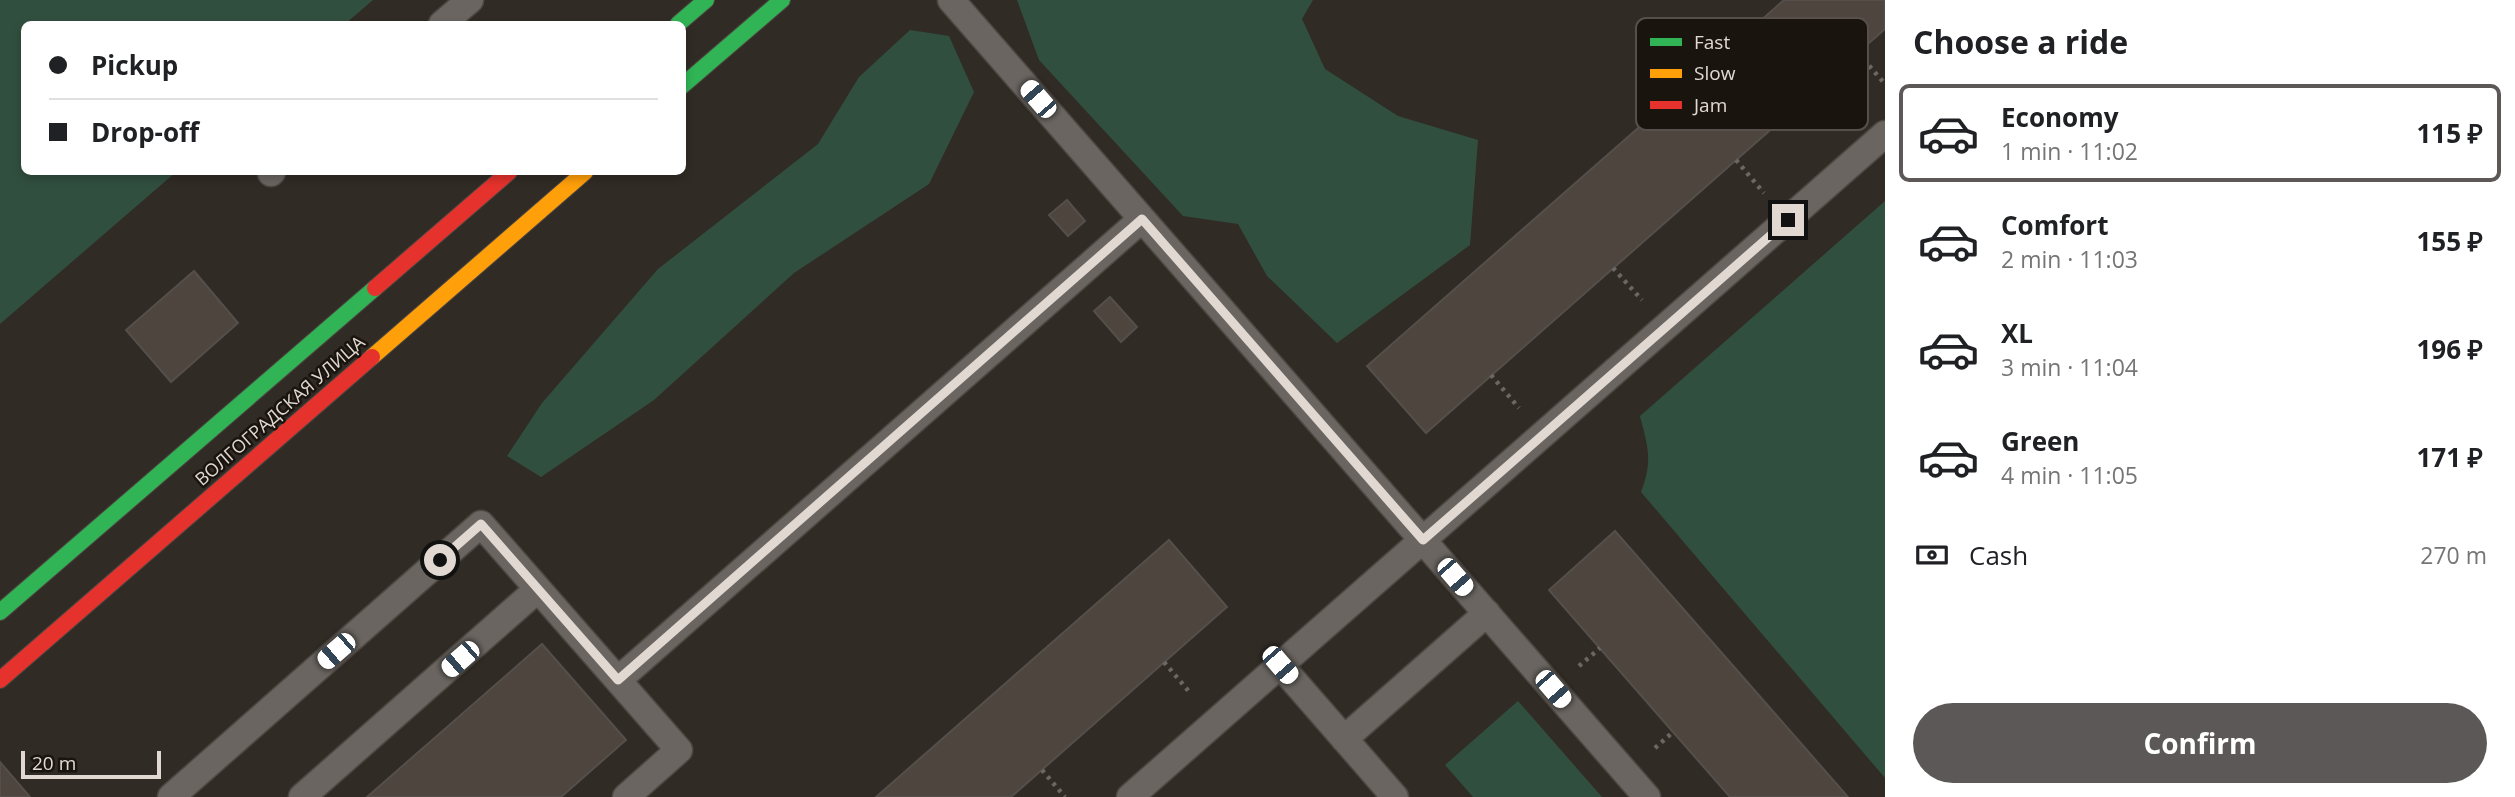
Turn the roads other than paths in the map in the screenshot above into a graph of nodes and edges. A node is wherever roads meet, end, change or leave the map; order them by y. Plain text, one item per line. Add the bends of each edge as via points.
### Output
1 (470, 0) edge
2 (706, 0) edge
3 (782, 0) edge
4 (951, 0) edge
5 (446, 21) edge
6 (682, 21) edge
7 (686, 83) edge
8 (1885, 134) edge
9 (506, 175) edge
10 (581, 175) edge
11 (1142, 219) junction
12 (1423, 540) junction
13 (538, 589) junction
14 (0, 612) edge
15 (1487, 613) junction
16 (1280, 665) junction
17 (0, 680) edge
18 (618, 680) junction
19 (1344, 738) junction
20 (171, 797) edge
21 (302, 797) edge
22 (626, 797) edge
23 (1130, 797) edge
24 (1395, 797) edge
25 (1647, 797) edge

1 - 5 lane
2 - 6 main road
3 - 7 main road
4 - 11 lane
8 - 12 lane
9 - 14 main road, ВОЛГОГРАДСКАЯ УЛИЦА
10 - 17 main road, ВОЛГОГРАДСКАЯ УЛИЦА
11 - 12 lane
11 - 18 lane
12 - 15 lane
12 - 16 lane
13 - 18 lane
13 - 20 lane via 481,524
13 - 21 lane
15 - 19 lane
15 - 25 lane
16 - 19 lane
16 - 23 lane
18 - 22 lane via 679,750
19 - 24 lane

